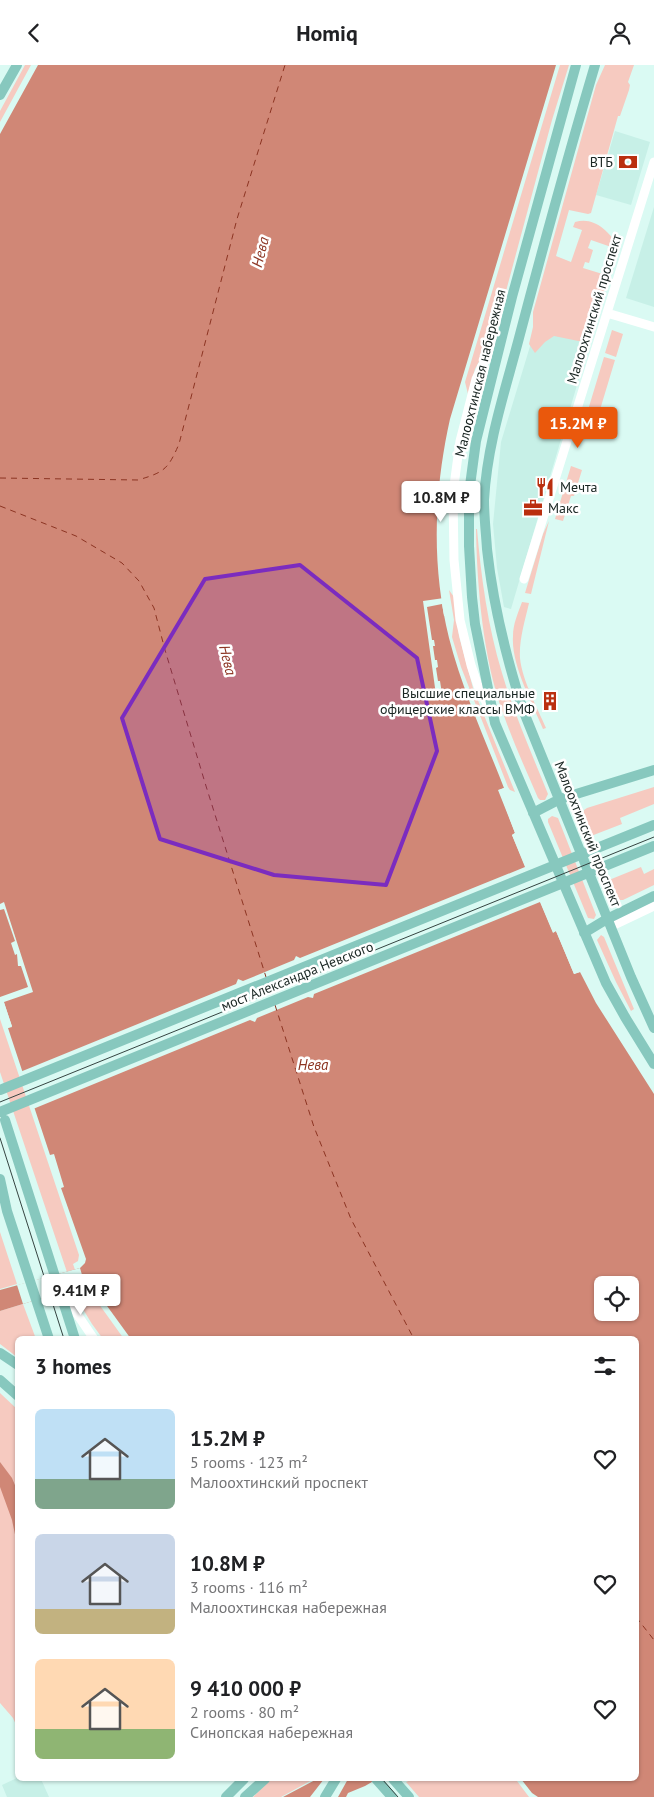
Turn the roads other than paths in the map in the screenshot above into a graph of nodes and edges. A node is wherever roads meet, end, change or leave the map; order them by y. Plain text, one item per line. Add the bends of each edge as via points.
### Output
1 (16, 65) edge
2 (576, 65) edge
3 (594, 65) edge
4 (0, 95) edge
5 (654, 162) edge
6 (607, 313) junction
7 (654, 327) edge
8 (502, 339) junction
9 (524, 579) dead end
10 (504, 648) joint
11 (492, 713) junction
12 (654, 770) edge
13 (561, 803) junction
14 (533, 813) junction
15 (654, 825) edge
16 (654, 846) edge
17 (654, 896) edge
18 (654, 906) edge
19 (609, 923) junction
20 (584, 933) junction
21 (654, 1028) edge
22 (654, 1064) edge
23 (0, 1090) edge
24 (2, 1116) edge
25 (0, 1179) edge
26 (0, 1197) edge
27 (3, 1209) edge
28 (62, 1297) junction
29 (48, 1336) edge
30 (74, 1336) edge
31 (92, 1336) edge
32 (0, 1353) edge
33 (15, 1363) edge
34 (0, 1380) edge
35 (15, 1394) edge
36 (242, 1781) edge
37 (263, 1781) edge
38 (335, 1781) edge
39 (395, 1781) edge
40 (380, 1783) edge
41 (226, 1797) edge
42 (245, 1797) edge
43 (325, 1797) edge
44 (392, 1797) edge
45 (409, 1797) edge

1 - 4 main road
2 - 8 main road, Малоохтинская набережная
3 - 10 main road, Малоохтинская набережная via 488,458 485,528
5 - 6 street, Малоохтинский проспект
6 - 7 street
6 - 9 street, Малоохтинский проспект
8 - 11 main road, Малоохтинская набережная via 471,467 468,519 473,606
8 - 11 street via 486,359 476,379 460,441 453,493 454,560 460,619 478,686
10 - 13 main road, Малоохтинский проспект via 524,710
11 - 14 main road, Малоохтинская набережная
12 - 13 main road
13 - 14 main road
13 - 19 main road, Малоохтинский проспект
14 - 20 main road
15 - 23 main road, мост Александра Невского
16 - 24 main road, мост Александра Невского
17 - 19 main road
18 - 19 street
19 - 20 main road
19 - 21 main road, Малоохтинский проспект
20 - 22 main road via 606,983
24 - 28 main road
25 - 27 main road
26 - 27 main road
27 - 29 main road
28 - 30 main road
28 - 31 street
32 - 33 main road
34 - 35 main road
36 - 41 main road
37 - 42 main road
38 - 43 main road
39 - 45 main road
40 - 44 main road

